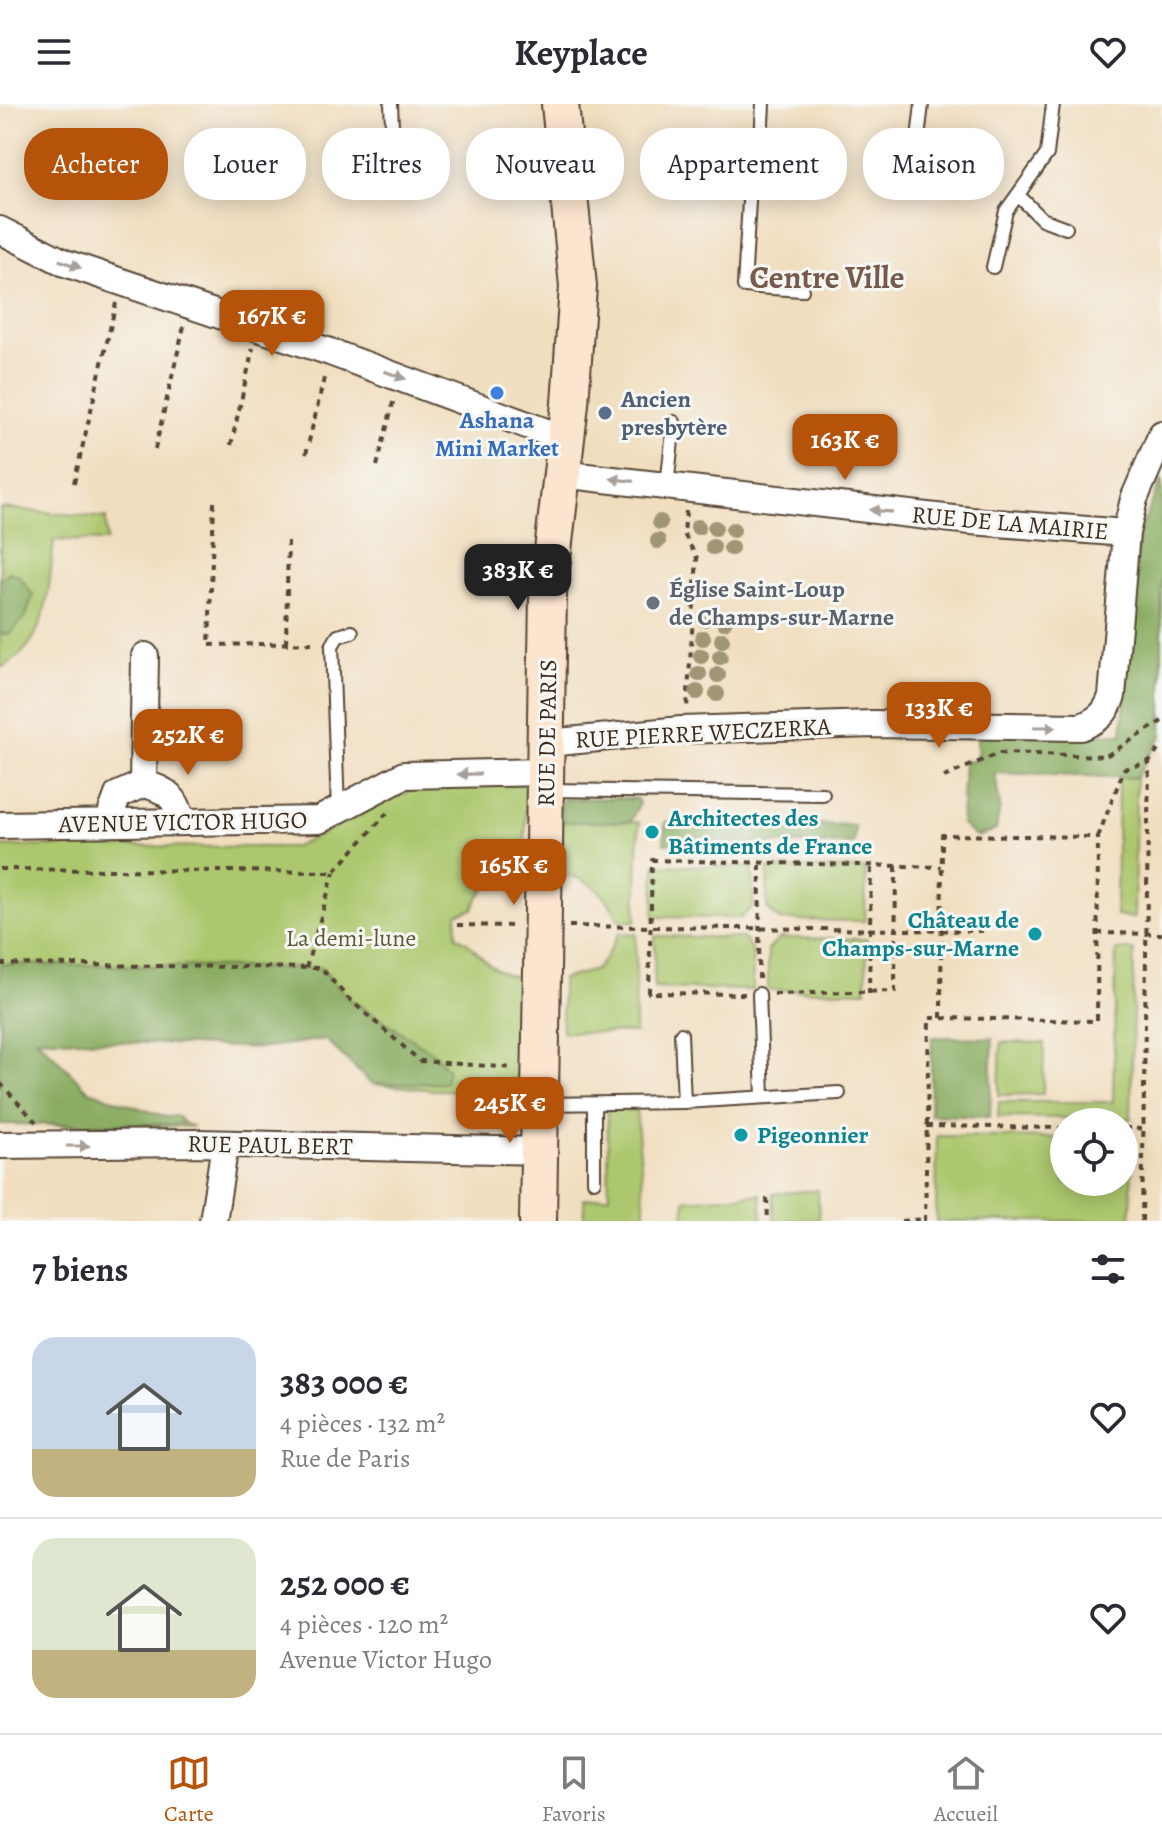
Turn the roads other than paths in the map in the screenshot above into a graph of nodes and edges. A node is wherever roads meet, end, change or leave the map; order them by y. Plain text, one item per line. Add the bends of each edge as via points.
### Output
1 (391, 104) edge
2 (560, 104) edge
3 (763, 104) edge
4 (922, 104) edge
5 (1053, 104) edge
6 (392, 128) edge
7 (765, 128) edge
8 (919, 128) edge
9 (1018, 195) junction
10 (749, 200) edge
11 (1066, 228) dead end
12 (0, 230) edge
13 (993, 267) dead end
14 (802, 290) dead end
15 (674, 422) dead end
16 (1162, 434) edge
17 (563, 456) junction
18 (677, 488) junction
19 (1126, 533) junction
20 (352, 632) dead end
21 (145, 656) dead end
22 (547, 768) junction
23 (143, 784) junction
24 (823, 794) dead end
25 (338, 810) junction
26 (182, 822) junction
27 (112, 823) junction
28 (0, 825) edge
29 (759, 994) road end
30 (681, 1034) dead end
31 (540, 1087) junction
32 (839, 1093) dead end
33 (763, 1097) junction
34 (684, 1102) junction
35 (594, 1105) junction
36 (0, 1145) edge
37 (225, 1145) junction
38 (540, 1151) junction
39 (594, 1181) dead end
40 (213, 1221) edge
41 (538, 1221) edge

1 - 6 lane
2 - 17 main road, RUE DE PARIS via 578,286
3 - 7 lane
4 - 8 lane
5 - 9 lane via 1047,154
9 - 11 lane via 1042,219
9 - 13 lane via 1006,211
10 - 14 lane via 744,286
12 -> 17 street, RUE DE LA MAIRIE via 65,263 399,377
15 - 18 lane
16 - 19 street via 1134,499
18 -> 17 street, RUE DE LA MAIRIE
17 - 22 main road, RUE DE PARIS via 548,594
19 -> 18 street, RUE DE LA MAIRIE
22 -> 19 street, RUE PIERRE WECZERKA via 686,730 873,724 1081,727 1097,721 1112,696
20 - 25 lane via 334,642
21 - 23 street
22 - 24 lane
22 -> 25 street, AVENUE VICTOR HUGO via 404,775
22 - 31 main road, RUE DE PARIS
23 - 26 street via 172,796
23 - 27 street via 118,795
25 - 26 street, AVENUE VICTOR HUGO via 310,821
26 - 27 street, AVENUE VICTOR HUGO
27 - 28 street, AVENUE VICTOR HUGO
29 - 33 lane
30 - 34 lane
31 - 35 lane
31 - 38 main road, RUE DE PARIS
32 - 33 lane
33 - 34 lane
34 - 35 lane
35 - 39 lane
36 -> 37 street, RUE PAUL BERT
37 - 38 street, RUE PAUL BERT
37 - 40 street
38 - 41 main road, RUE DE PARIS

